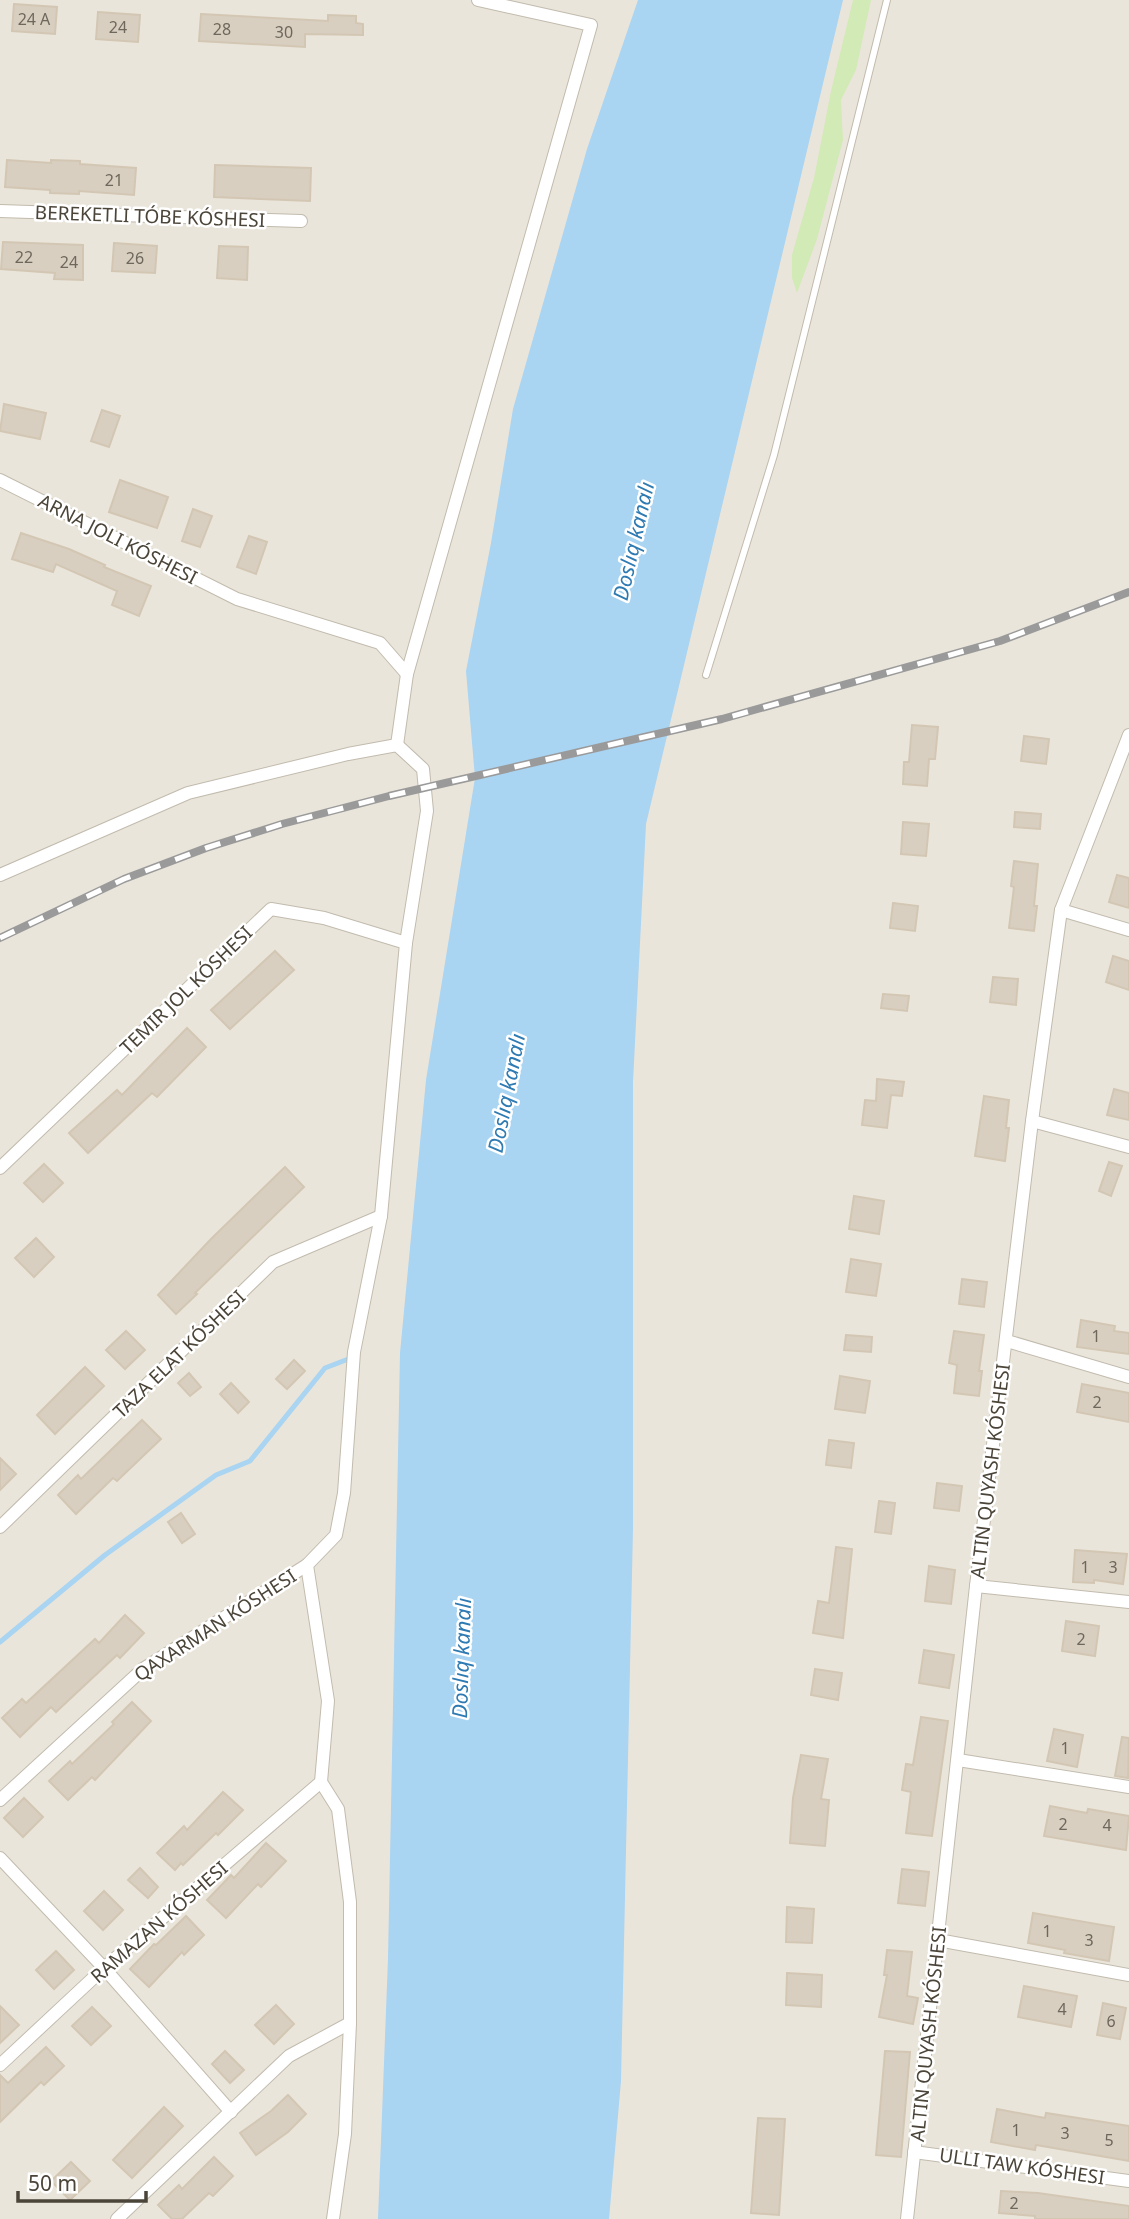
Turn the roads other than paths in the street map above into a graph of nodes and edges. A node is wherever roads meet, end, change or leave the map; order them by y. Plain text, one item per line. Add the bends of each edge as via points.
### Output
1 (478, 0) edge
2 (887, 0) edge
3 (0, 211) edge
4 (301, 221) dead end
5 (0, 480) edge
6 (407, 674) junction
7 (706, 675) dead end
8 (1129, 735) edge
9 (397, 745) junction
10 (0, 875) edge
11 (1061, 910) junction
12 (1129, 930) edge
13 (406, 943) junction
14 (1032, 1121) junction
15 (1129, 1147) edge
16 (0, 1168) edge
17 (381, 1216) junction
18 (1007, 1341) junction
19 (1129, 1377) edge
20 (0, 1527) edge
21 (307, 1565) junction
22 (976, 1586) junction
23 (1129, 1602) edge
24 (958, 1760) junction
25 (321, 1782) junction
26 (1129, 1787) edge
27 (0, 1800) edge
28 (0, 1858) edge
29 (938, 1940) junction
30 (104, 1968) junction
31 (1129, 1975) edge
32 (351, 2022) junction
33 (0, 2065) edge
34 (231, 2112) junction
35 (914, 2152) junction
36 (1129, 2181) edge
37 (117, 2219) edge
38 (333, 2219) edge
39 (907, 2219) edge

1 - 6 street via 591,25
2 - 7 lane via 774,455
3 - 4 street, BEREKETLI TÓBE KÓSHESI
5 - 6 street via 237,598 380,643
6 - 9 street
8 - 11 street
9 - 10 street via 188,793
9 - 13 street, QAXARMAN KÓSHESI via 422,769 427,811
11 - 12 street
11 - 14 street
13 - 16 street, TEMIR JOL KÓSHESI via 271,909
13 - 17 street, QAXARMAN KÓSHESI
14 - 15 street
14 - 18 street
17 - 20 street, TAZA ELAT KÓSHESI via 273,1262
17 - 21 street, QAXARMAN KÓSHESI via 354,1352 344,1493 336,1535
18 - 19 street
18 - 22 street
21 - 25 street via 328,1701
21 - 27 street, QAXARMAN KÓSHESI via 143,1669
22 - 23 street
22 - 24 street
24 - 26 street
24 - 29 street
25 - 30 street, RAMAZAN KÓSHESI
25 - 32 street via 338,1809 350,1902
28 - 30 street
29 - 31 street
29 - 35 street
30 - 33 street, RAMAZAN KÓSHESI
30 - 34 street
32 - 34 street via 289,2056
32 - 38 street via 345,2134
34 - 37 street
35 - 36 street
35 - 39 street

